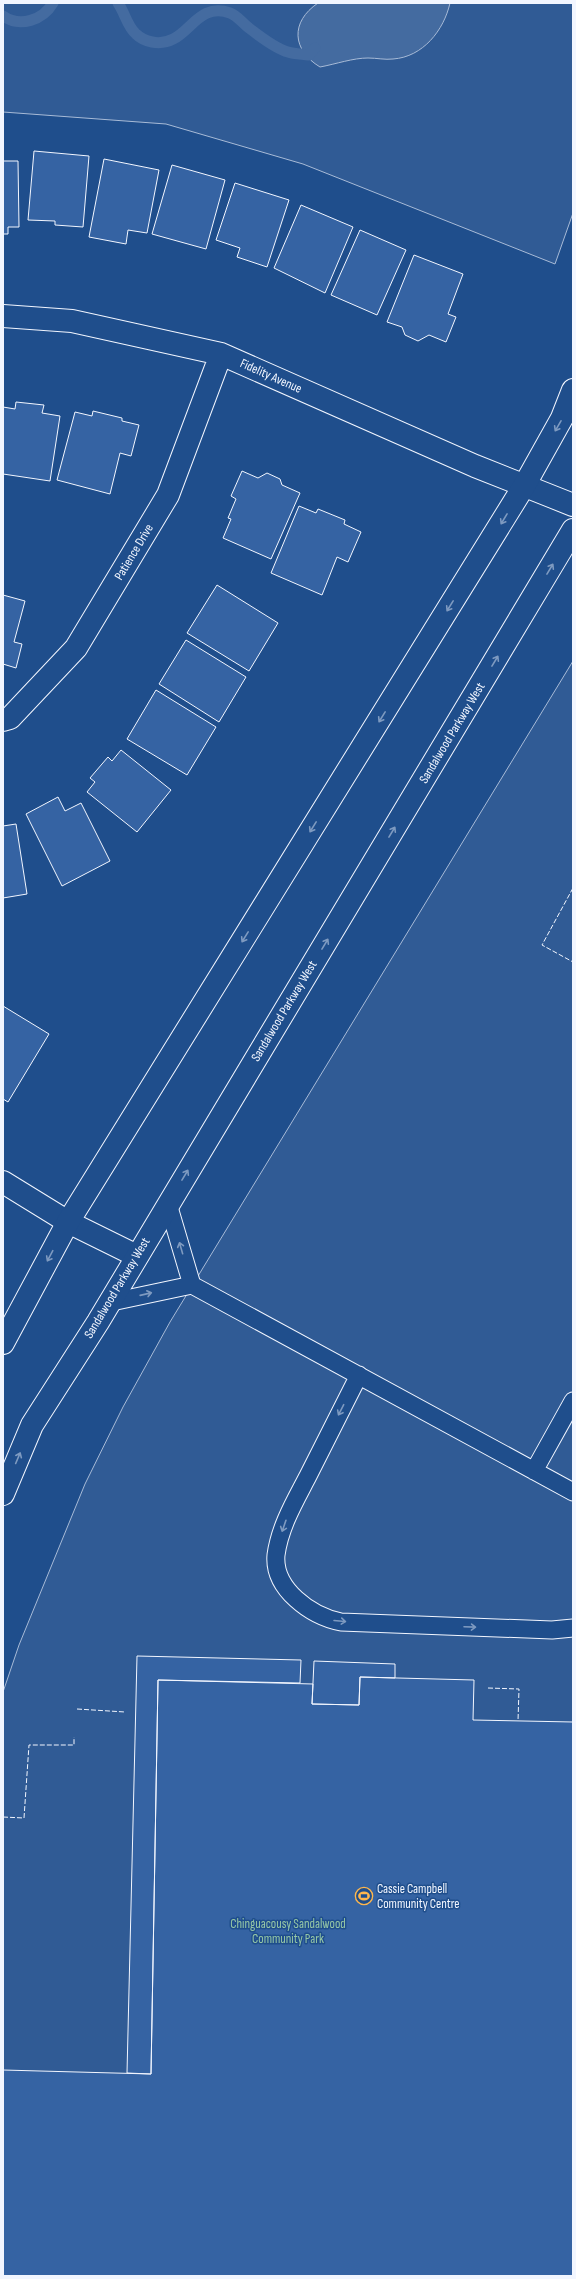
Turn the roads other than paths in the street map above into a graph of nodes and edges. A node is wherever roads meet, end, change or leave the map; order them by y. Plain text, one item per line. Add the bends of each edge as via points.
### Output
1 (3, 316) edge
2 (221, 354) junction
3 (573, 390) edge
4 (524, 486) junction
5 (573, 505) edge
6 (573, 530) edge
7 (3, 720) edge
8 (3, 1182) edge
9 (168, 1204) junction
10 (68, 1222) junction
11 (137, 1256) junction
12 (192, 1285) junction
13 (108, 1303) junction
14 (3, 1343) edge
15 (359, 1375) junction
16 (573, 1401) edge
17 (534, 1471) junction
18 (573, 1492) edge
19 (3, 1494) edge
20 (573, 1628) edge

1 - 2 main road, Fidelity Avenue via 72,321
2 - 4 main road, Fidelity Avenue
2 - 7 main road, Patience Drive via 168,495 76,648 10,718
3 -> 4 main road via 562,418
4 - 5 main road, Fidelity Avenue
4 -> 10 main road
9 -> 6 main road, Sandalwood Parkway West
8 - 10 main road
9 - 11 main road, Sandalwood Parkway West
12 -> 9 lane
10 - 11 main road
10 -> 14 main road
11 - 13 main road, Sandalwood Parkway West
13 -> 12 lane
12 - 15 lane
19 -> 13 main road, Sandalwood Parkway West via 32,1425
15 - 17 lane
15 -> 20 lane via 283,1525 276,1562 287,1587 314,1613 340,1622 552,1630
16 - 17 lane
17 - 18 lane

